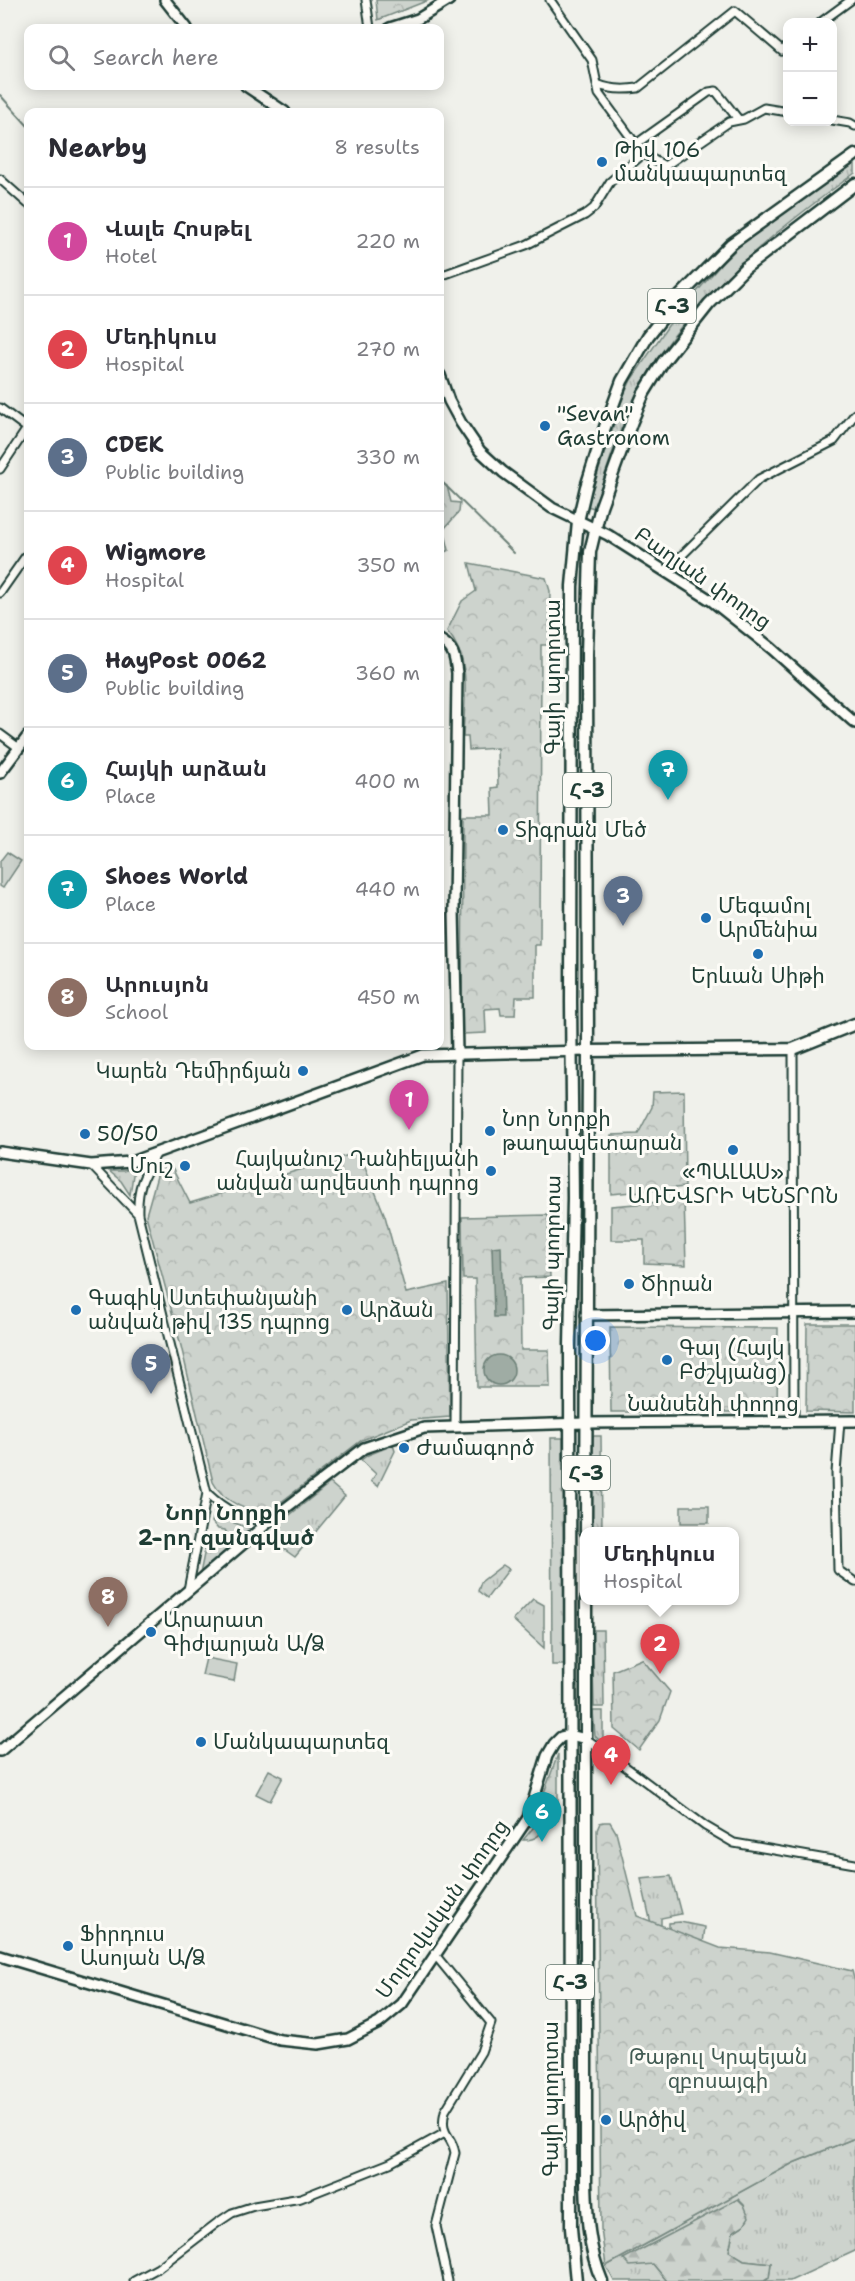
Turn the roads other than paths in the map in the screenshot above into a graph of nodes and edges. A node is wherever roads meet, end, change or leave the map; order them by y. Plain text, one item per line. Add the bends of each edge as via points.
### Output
1 (165, 0) edge
2 (366, 0) edge
3 (449, 0) edge
4 (550, 0) edge
5 (851, 0) edge
6 (826, 18) edge
7 (184, 24) edge
8 (369, 24) edge
9 (402, 24) edge
10 (783, 50) edge
11 (597, 84) junction
12 (252, 90) edge
13 (279, 108) edge
14 (783, 111) edge
15 (738, 119) junction
16 (837, 121) edge
17 (855, 126) edge
18 (636, 144) junction
19 (643, 154) junction
20 (855, 155) edge
21 (0, 179) edge
22 (855, 184) edge
23 (24, 200) edge
24 (444, 275) edge
25 (444, 387) edge
26 (0, 408) edge
27 (855, 414) edge
28 (24, 425) edge
29 (24, 434) edge
30 (0, 469) edge
31 (578, 521) junction
32 (596, 529) junction
33 (24, 559) edge
34 (666, 571) junction
35 (0, 593) edge
36 (444, 642) edge
37 (854, 720) edge
38 (0, 734) edge
39 (24, 741) edge
40 (19, 748) junction
41 (0, 773) edge
42 (855, 1024) edge
43 (793, 1049) junction
44 (588, 1051) junction
45 (571, 1052) junction
46 (457, 1053) junction
47 (0, 1152) edge
48 (157, 1154) junction
49 (91, 1165) junction
50 (138, 1214) junction
51 (794, 1312) junction
52 (855, 1312) edge
53 (586, 1316) junction
54 (794, 1421) junction
55 (840, 1421) junction
56 (855, 1421) edge
57 (570, 1423) junction
58 (585, 1423) junction
59 (455, 1427) junction
60 (207, 1493) junction
61 (270, 1522) junction
62 (586, 1527) edge
63 (855, 1582) edge
64 (188, 1590) junction
65 (586, 1605) edge
66 (570, 1735) junction
67 (586, 1739) junction
68 (0, 1751) edge
69 (855, 1864) edge
70 (0, 1956) edge
71 (436, 1956) junction
72 (445, 2133) junction
73 (134, 2281) edge
74 (447, 2281) edge
75 (576, 2281) edge
76 (602, 2281) edge

1 - 7 street
2 - 8 street
3 - 9 street
4 - 11 street via 592,60
5 - 6 street
10 - 11 street via 735,11 638,87 624,90
11 - 18 street via 599,94
12 - 13 street
14 - 15 street via 764,108
15 - 18 street via 716,91 709,92
15 - 19 street via 665,166
16 - 17 street
18 - 19 street
19 - 24 street via 610,182 594,208 585,214 526,245
20 - 31 main road, Գայի պողոտա / Հ-3 via 731,244 678,298 648,336 622,381
21 - 23 street
22 - 32 main road, Գայի պողոտա / Հ-3 via 745,268 676,345 644,393
25 - 31 street, Բաղյան փողոց via 480,451 542,501
26 - 28 street
27 - 34 street via 834,441 759,479
29 - 30 street
31 - 32 street, Բաղյան փողոց
31 - 45 main road, Գայի պողոտա / Հ-3 via 572,586
32 - 34 street, Բաղյան փողոց
32 - 44 main road, Գայի պողոտա / Հ-3 via 590,552 587,654
33 - 35 street
34 - 37 street, Բաղյան փողոց via 712,601
36 - 46 street via 455,656 457,673
38 - 40 street
39 - 40 street
40 - 41 street
42 - 43 main road
43 - 44 main road
43 - 51 street
44 - 45 street
44 - 53 main road, Գայի պողոտա / Հ-3
45 - 46 street
45 - 57 main road, Գայի պողոտա / Հ-3
46 - 48 street via 423,1055
46 - 59 street
47 - 49 street
48 - 49 street
48 - 50 street via 137,1192
49 - 50 street
50 - 60 street
51 - 52 street
51 - 53 street
51 - 54 street
53 - 58 main road, Գայի պողոտա / Հ-3
54 - 55 street, Նանսենի փողոց
54 - 58 street, Նանսենի փողոց
55 - 56 street, Նանսենի փողոց
55 - 63 street via 836,1473 838,1570
57 - 58 street, Նանսենի փողոց
57 - 59 street, Նանսենի փողոց
57 - 66 main road, Գայի պողոտա / Հ-3
58 - 62 main road, Գայի պողոտա / Հ-3
59 - 61 street, Նանսենի փողոց via 424,1428 364,1448
60 - 61 street via 240,1516
60 - 64 street
61 - 64 street, Նանսենի փողոց
64 - 68 street, Նանսենի փողոց
65 - 67 main road, Գայի պողոտա / Հ-3
66 - 67 street
66 - 71 street, Մոլդովական փողոց via 554,1744 528,1818
66 - 75 main road, Գայի պողոտա / Հ-3 via 572,2228
67 - 69 street via 734,1843
67 - 76 main road, Գայի պողոտա / Հ-3 via 588,2231 594,2264
70 - 71 street, Մոլդովական փողոց via 261,2036 318,2044 348,2039 379,2023 402,2004
71 - 72 street via 491,2023 481,2052 445,2111
72 - 73 street via 390,2163 301,2198 232,2213 158,2268
72 - 74 street via 455,2153 436,2226

